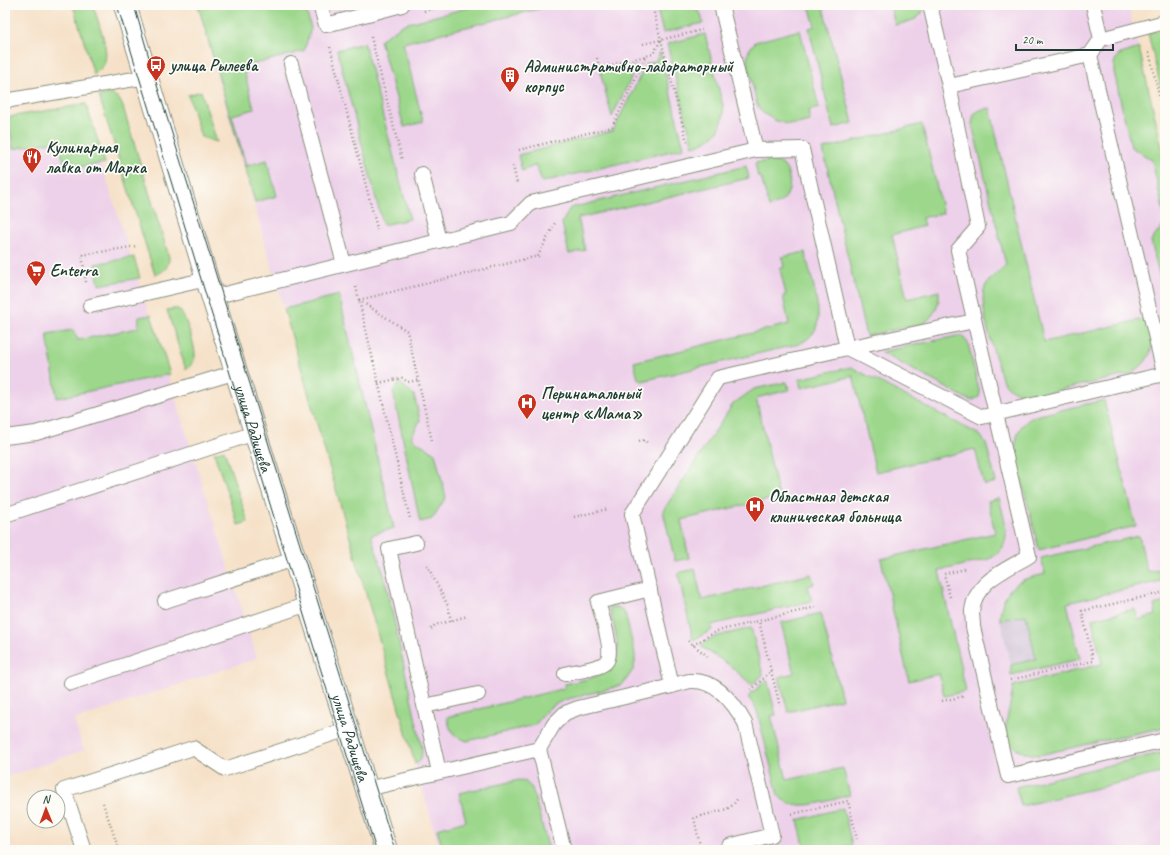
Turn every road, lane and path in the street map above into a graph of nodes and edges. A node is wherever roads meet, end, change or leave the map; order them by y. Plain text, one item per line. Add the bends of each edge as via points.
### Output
1 (125, 5) edge
2 (320, 5) edge
3 (402, 5) edge
4 (652, 5) edge
5 (721, 5) edge
6 (930, 5) edge
7 (1093, 5) edge
8 (1165, 22) edge
9 (725, 24) junction
10 (1143, 28) junction
11 (369, 30) dead end
12 (1101, 39) junction
13 (661, 40) junction
14 (329, 41) dead end
15 (643, 44) dead end
16 (1090, 55) junction
17 (646, 56) junction
18 (597, 58) dead end
19 (291, 64) dead end
20 (146, 77) junction
21 (949, 86) junction
22 (5, 100) edge
23 (1165, 121) edge
24 (519, 150) dead end
25 (756, 150) junction
26 (694, 165) junction
27 (513, 166) dead end
28 (404, 167) dead end
29 (422, 174) dead end
30 (518, 189) dead end
31 (558, 217) dead end
32 (438, 241) junction
33 (137, 246) dead end
34 (383, 255) junction
35 (347, 263) junction
36 (210, 288) junction
37 (359, 300) junction
38 (90, 306) joint
39 (974, 321) junction
40 (848, 348) junction
41 (236, 372) junction
42 (1164, 374) edge
43 (1165, 377) edge
44 (418, 380) junction
45 (378, 383) junction
46 (996, 414) junction
47 (255, 433) junction
48 (5, 437) edge
49 (432, 441) dead end
50 (5, 515) edge
51 (416, 543) junction
52 (294, 559) junction
53 (972, 568) dead end
54 (650, 589) junction
55 (1165, 592) edge
56 (165, 601) dead end
57 (308, 604) junction
58 (952, 605) dead end
59 (816, 607) dead end
60 (452, 621) dead end
61 (759, 621) junction
62 (688, 641) dead end
63 (693, 645) junction
64 (716, 662) dead end
65 (771, 671) junction
66 (565, 674) dead end
67 (71, 683) dead end
68 (672, 686) junction
69 (987, 686) junction
70 (748, 687) dead end
71 (478, 694) dead end
72 (942, 701) dead end
73 (425, 706) junction
74 (780, 706) dead end
75 (348, 729) junction
76 (1165, 740) edge
77 (538, 749) junction
78 (439, 772) junction
79 (367, 789) junction
80 (739, 796) dead end
81 (769, 820) junction
82 (857, 839) dead end
83 (729, 846) dead end
84 (84, 850) edge
85 (386, 850) edge
86 (564, 850) edge
87 (701, 850) edge

1 - 20 street, улица Радищева
2 - 3 lane via 326,25
4 - 13 path
5 - 9 lane
6 - 21 lane
7 - 12 lane
8 - 10 lane
9 - 13 path
9 - 25 lane
10 - 12 lane
10 - 23 path
11 - 28 path
12 - 16 lane
13 - 15 path
13 - 17 path via 653,54
13 - 26 path
14 - 34 path
16 - 21 lane
16 - 42 lane
17 - 18 path via 600,68
17 - 24 path via 612,127
19 - 35 lane
20 - 22 lane
20 - 36 street, улица Радищева
21 - 39 lane via 978,227 958,250
25 - 26 lane
25 - 40 lane via 802,149
26 - 32 lane via 531,204 511,223
27 - 30 path
29 - 32 lane
31 - 37 path via 538,256
32 - 34 lane
33 - 38 path via 82,255
34 - 35 lane
35 - 36 lane
35 - 37 path
36 - 38 lane
36 - 41 street, улица Радищева
37 - 44 path via 407,331
37 - 45 path
39 - 40 lane
39 - 46 lane
40 - 46 lane via 982,417
40 - 54 lane via 718,378 632,514
41 - 47 street, улица Радищева
41 - 48 lane via 36,433
42 - 43 lane
42 - 46 lane
44 - 45 path via 408,382 402,378
44 - 49 path
45 - 51 path
46 - 69 lane via 1029,556 986,581 974,600 973,627
47 - 50 lane
47 - 52 street, улица Радищева
51 - 60 path via 448,606
51 - 73 lane via 389,549
52 - 56 lane
52 - 57 street, улица Радищева
53 - 58 path via 944,574
54 - 66 lane via 598,602 609,646 607,661 601,665
54 - 68 lane
55 - 69 path via 1082,611 1093,661
57 - 67 lane
57 - 75 street, улица Радищева
59 - 61 path
61 - 63 path via 716,631
61 - 65 path
62 - 63 path
63 - 64 path
65 - 70 path via 751,691
65 - 74 path
68 - 77 lane via 565,713 554,724
68 - 81 lane via 690,681 700,682 725,695 736,708 745,723
69 - 72 path via 972,689 973,694
69 - 76 lane via 1008,776
71 - 73 lane
73 - 78 lane
75 - 79 street, улица Радищева
75 - 84 lane via 226,769 193,748 64,790
77 - 78 lane
77 - 86 lane
78 - 79 lane
79 - 85 street, улица Радищева
80 - 87 path via 727,809 694,818
81 - 82 path via 848,801
81 - 83 lane via 772,835

